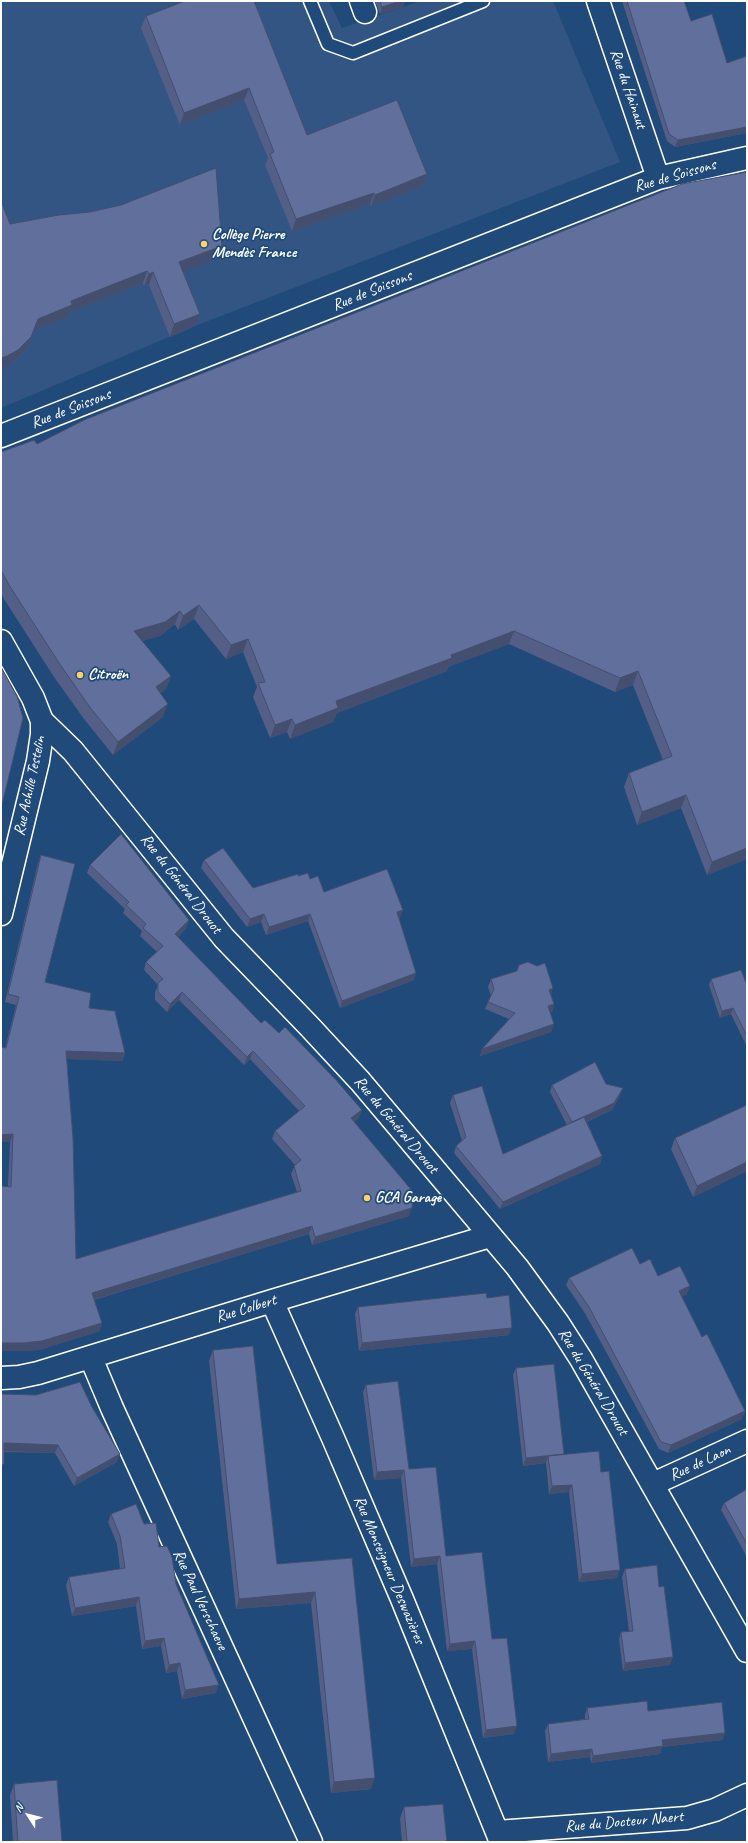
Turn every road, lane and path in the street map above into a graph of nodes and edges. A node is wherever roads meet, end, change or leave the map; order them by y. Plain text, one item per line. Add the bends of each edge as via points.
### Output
1 (310, 1) edge
2 (483, 1) edge
3 (598, 1) edge
4 (747, 158) edge
5 (658, 178) junction
6 (1, 436) edge
7 (1, 641) edge
8 (42, 721) junction
9 (1, 914) edge
10 (490, 1236) junction
11 (272, 1301) junction
12 (91, 1358) junction
13 (1, 1378) edge
14 (747, 1441) edge
15 (653, 1484) junction
16 (747, 1651) edge
17 (747, 1795) edge
18 (499, 1837) edge
19 (310, 1842) edge

1 - 2 lane via 328,44 353,53
3 - 5 street, Rue du Hainaut
4 - 5 street, Rue de Soissons
5 - 6 street, Rue de Soissons
7 - 8 street, Rue Achille Testelin via 33,698
8 - 9 street, Rue Achille Testelin via 38,761
8 - 10 street, Rue du Général Drouot via 73,751 224,938 360,1081
10 - 11 street, Rue Colbert
10 - 15 street, Rue du Général Drouot via 517,1267 558,1323
11 - 12 street, Rue Colbert
11 - 18 street, Rue Monseigneur Deswazières via 333,1438
12 - 13 street, Rue Colbert via 38,1373
12 - 19 street, Rue Paul Verschaeve
14 - 15 street, Rue de Laon
15 - 16 street, Rue du Général Drouot
17 - 18 street, Rue du Docteur Naert via 715,1810 687,1818

